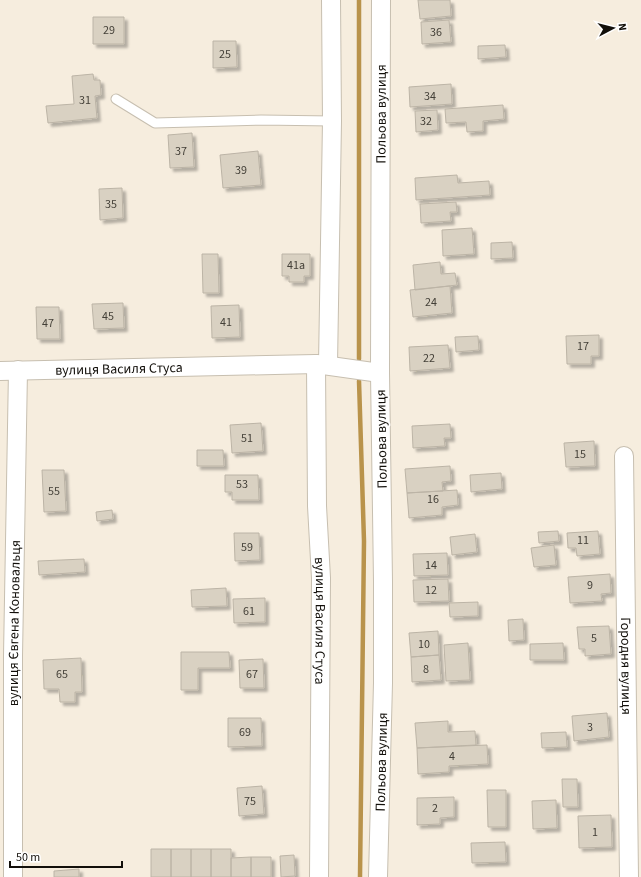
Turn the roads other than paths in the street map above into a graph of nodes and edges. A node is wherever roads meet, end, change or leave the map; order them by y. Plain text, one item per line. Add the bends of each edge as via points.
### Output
1 (331, 0) edge
2 (381, 0) edge
3 (116, 99) dead end
4 (332, 121) junction
5 (322, 365) junction
6 (9, 370) edge
7 (380, 373) junction
8 (624, 456) dead end
9 (13, 877) edge
10 (319, 877) edge
11 (378, 877) edge
12 (629, 877) edge

1 - 4 street, вулиця Василя Стуса
2 - 7 street, Польова вулиця
3 - 4 lane via 155,123
4 - 5 street, вулиця Василя Стуса
5 - 6 street, вулиця Василя Стуса
5 - 7 street, вулиця Василя Стуса
5 - 10 street, вулиця Василя Стуса via 317,506 321,578
6 - 9 street, вулиця Євгена Коновальця
7 - 11 street, Польова вулиця via 383,683
8 - 12 street, Городня вулиця

